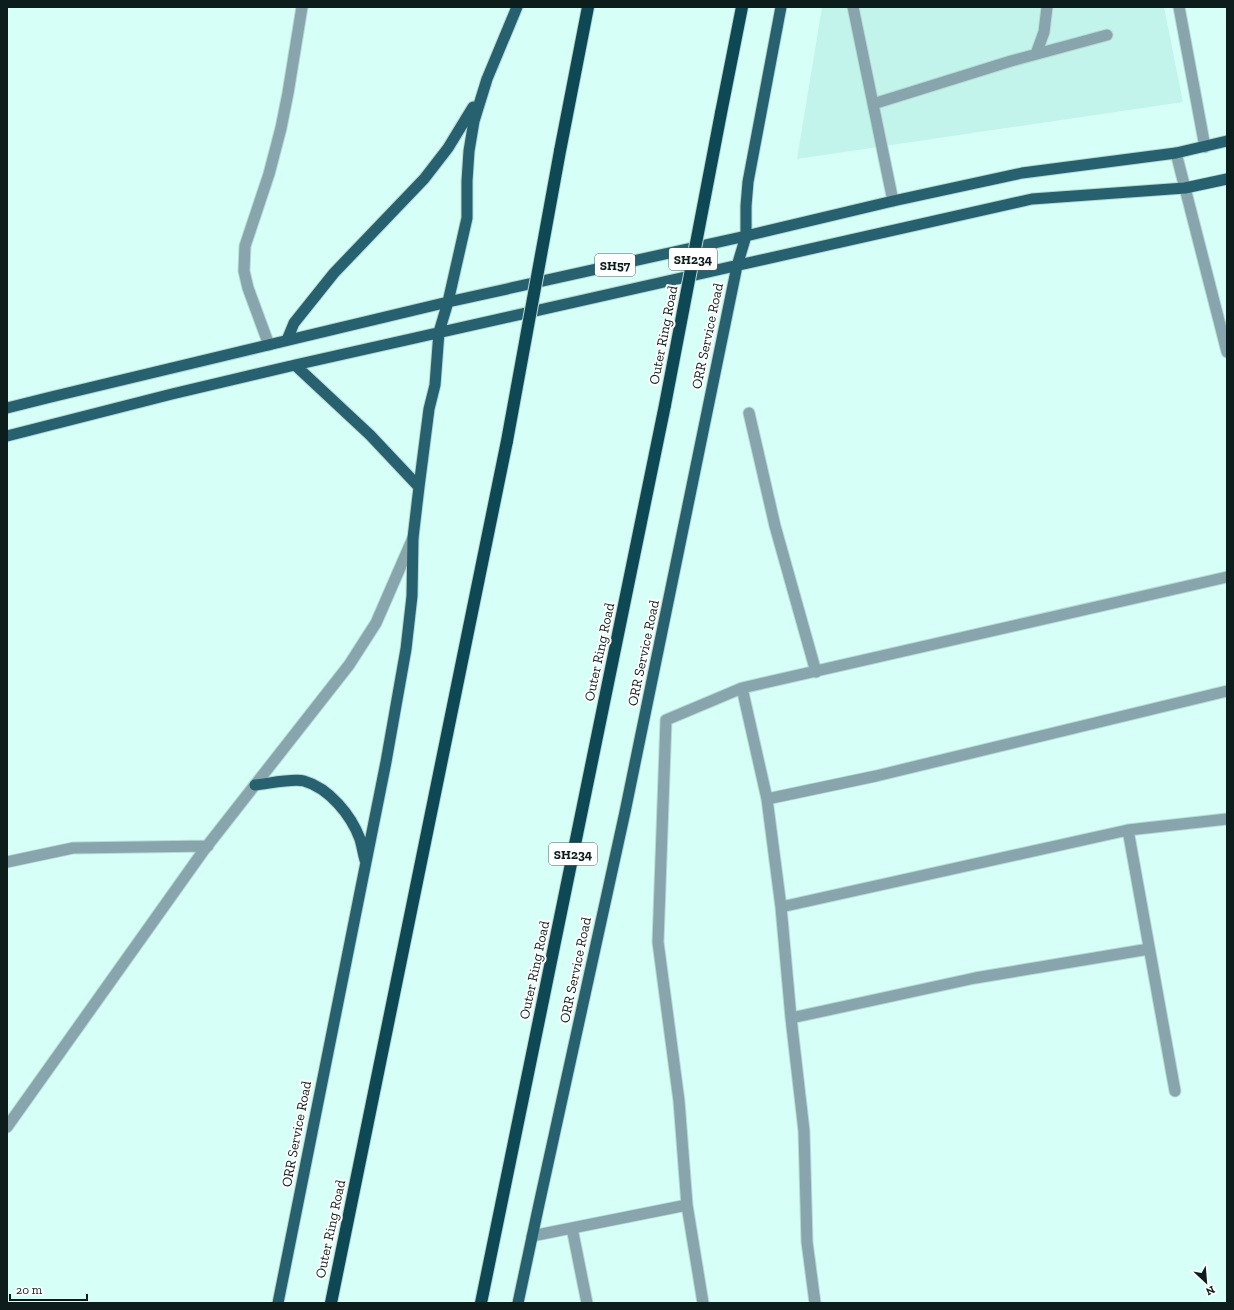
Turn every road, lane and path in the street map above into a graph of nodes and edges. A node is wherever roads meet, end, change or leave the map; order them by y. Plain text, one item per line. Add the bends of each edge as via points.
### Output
1 (302, 7) edge
2 (517, 7) edge
3 (588, 7) edge
4 (742, 7) edge
5 (781, 7) edge
6 (853, 7) edge
7 (1048, 7) edge
8 (1180, 7) edge
9 (1107, 35) dead end
10 (1036, 54) junction
11 (487, 79) junction
12 (873, 104) junction
13 (1227, 141) edge
14 (1205, 147) junction
15 (1176, 153) junction
16 (1227, 179) edge
17 (1185, 188) junction
18 (893, 201) junction
19 (746, 236) junction
20 (737, 266) junction
21 (448, 302) junction
22 (439, 332) junction
23 (287, 340) junction
24 (268, 345) junction
25 (1227, 352) edge
26 (296, 365) junction
27 (7, 408) edge
28 (749, 413) dead end
29 (7, 436) edge
30 (419, 487) junction
31 (413, 538) junction
32 (1227, 577) edge
33 (816, 672) junction
34 (742, 688) junction
35 (1227, 691) edge
36 (255, 785) junction
37 (767, 799) junction
38 (1227, 819) edge
39 (1128, 830) junction
40 (208, 846) junction
41 (7, 862) edge
42 (366, 863) junction
43 (781, 908) junction
44 (1149, 949) junction
45 (791, 1018) junction
46 (1175, 1091) dead end
47 (7, 1127) edge
48 (687, 1205) junction
49 (572, 1228) junction
50 (532, 1236) junction
51 (278, 1303) edge
52 (331, 1303) edge
53 (481, 1303) edge
54 (518, 1303) edge
55 (587, 1303) edge
56 (703, 1303) edge
57 (815, 1303) edge

1 - 24 street via 281,128 269,174 244,246 244,270 248,288
2 - 11 main road, ORR Service Road
3 - 52 highway, Outer Ring Road, bridge via 507,440
4 - 53 highway, Outer Ring Road / SH234, bridge via 665,405
5 - 19 main road, ORR Service Road via 748,182
6 - 12 street
7 - 10 street via 1044,32
8 - 14 street
9 - 10 street
10 - 12 street
11 - 21 main road, ORR Service Road via 474,121 469,151 467,218
11 - 23 main road via 448,148 424,179 329,279 294,323
12 - 18 street
13 - 14 main road, SH57
14 - 15 main road, SH57
15 - 17 street
15 - 18 main road, SH57 via 1022,173
16 - 17 main road, SH57
17 - 20 main road, SH57 via 1032,199
17 - 25 street
18 - 19 main road, SH57
19 - 20 main road, ORR Service Road
19 - 21 main road, SH57
20 - 22 main road, SH57
20 - 50 main road, ORR Service Road via 626,812
21 - 22 main road, ORR Service Road
21 - 23 main road, SH57
22 - 26 main road, SH57
22 - 30 main road, ORR Service Road via 435,385 429,409
23 - 24 main road, SH57
24 - 27 main road, SH57
26 - 29 main road, SH57
26 - 30 main road via 370,435
28 - 33 street via 776,526
30 - 31 main road, ORR Service Road
31 - 36 street via 376,623 350,665
31 - 42 main road, ORR Service Road via 412,596 406,649
32 - 33 street
33 - 34 street
34 - 37 street
34 - 48 street via 666,720 658,942 680,1100
35 - 37 street via 876,776
36 - 40 street
36 - 42 main road via 303,780 321,789 338,804 351,821 360,839
37 - 43 street
38 - 39 street
39 - 43 street
39 - 44 street
40 - 41 street via 73,848
40 - 47 street
42 - 51 main road, ORR Service Road
43 - 45 street
44 - 45 street via 975,978
44 - 46 street
45 - 57 street via 804,1131 807,1242
48 - 49 street
48 - 56 street
49 - 50 street
49 - 55 street
50 - 54 main road, ORR Service Road

